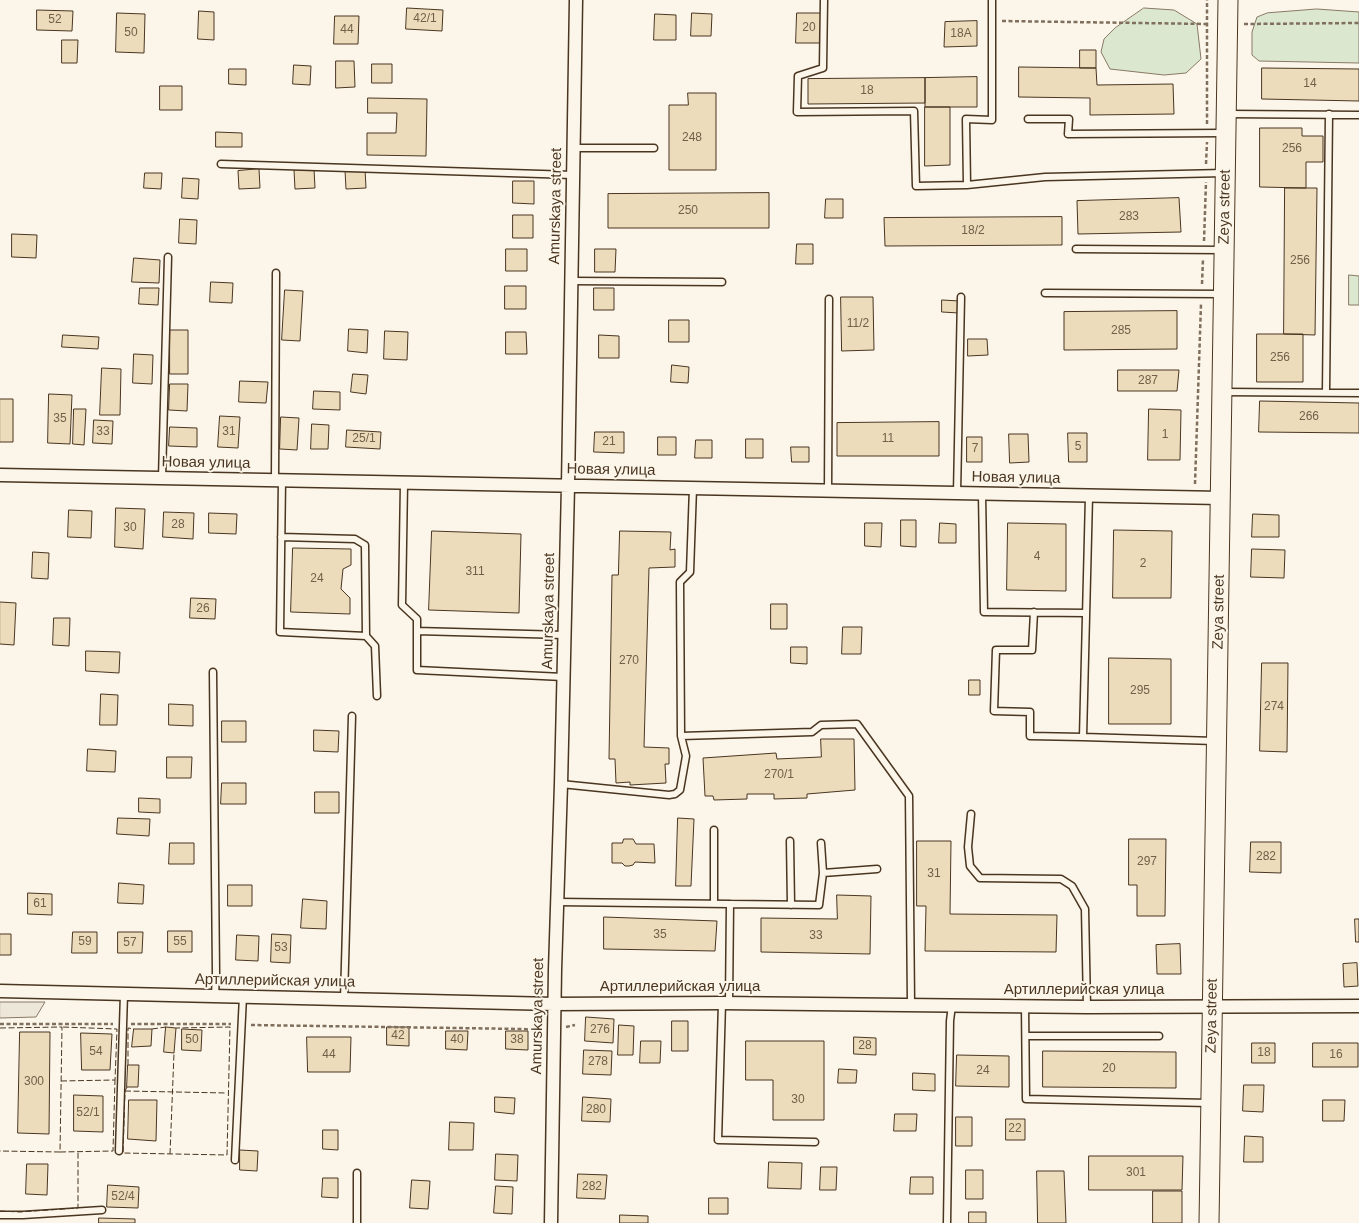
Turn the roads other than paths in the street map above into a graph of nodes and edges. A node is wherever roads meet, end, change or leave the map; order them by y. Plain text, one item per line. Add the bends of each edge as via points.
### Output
1 (576, 0) edge
2 (824, 0) edge
3 (992, 0) edge
4 (1228, 0) edge
5 (1226, 114) junction
6 (1329, 114) junction
7 (1359, 115) edge
8 (1028, 119) dead end
9 (1226, 133) junction
10 (573, 148) junction
11 (654, 148) dead end
12 (221, 164) dead end
13 (1225, 173) junction
14 (573, 175) junction
15 (967, 185) junction
16 (1076, 249) dead end
17 (1224, 250) junction
18 (168, 257) dead end
19 (276, 272) dead end
20 (571, 281) junction
21 (722, 282) dead end
22 (1045, 293) dead end
23 (1224, 294) junction
24 (961, 297) dead end
25 (830, 299) dead end
26 (1222, 392) junction
27 (1326, 392) junction
28 (1359, 393) edge
29 (0, 475) edge
30 (162, 478) junction
31 (279, 480) junction
32 (404, 483) junction
33 (568, 486) junction
34 (693, 488) junction
35 (828, 491) junction
36 (957, 493) junction
37 (982, 494) junction
38 (1089, 496) junction
39 (1221, 498) junction
40 (281, 537) junction
41 (1034, 612) junction
42 (1086, 613) junction
43 (417, 632) junction
44 (564, 635) junction
45 (366, 636) junction
46 (213, 672) dead end
47 (563, 677) junction
48 (377, 696) dead end
49 (352, 716) dead end
50 (681, 736) junction
51 (1083, 737) junction
52 (1217, 741) junction
53 (561, 784) junction
54 (971, 814) dead end
55 (714, 830) dead end
56 (790, 841) dead end
57 (822, 843) dead end
58 (877, 869) dead end
59 (822, 873) junction
60 (557, 902) junction
61 (714, 904) junction
62 (730, 904) junction
63 (791, 905) junction
64 (0, 991) edge
65 (124, 994) junction
66 (215, 996) junction
67 (243, 996) junction
68 (344, 999) junction
69 (725, 1003) junction
70 (554, 1004) junction
71 (911, 1004) junction
72 (952, 1005) junction
73 (1025, 1006) junction
74 (1087, 1006) junction
75 (1212, 1006) junction
76 (1359, 1006) edge
77 (1026, 1036) junction
78 (1159, 1036) dead end
79 (1211, 1103) junction
80 (815, 1142) dead end
81 (119, 1151) dead end
82 (236, 1160) dead end
83 (357, 1173) dead end
84 (102, 1210) dead end
85 (0, 1215) edge
86 (357, 1223) edge
87 (551, 1223) edge
88 (947, 1223) edge
89 (1209, 1223) edge

1 - 10 street, Amurskaya street
2 - 15 lane via 823,68 798,76 797,112 914,112 916,186
3 - 15 lane via 992,120 966,119
4 - 5 street, Zeya street
5 - 6 lane
5 - 9 street, Zeya street
6 - 7 lane
6 - 27 lane
8 - 9 lane via 1068,119 1068,134
9 - 13 street, Zeya street
10 - 11 lane
10 - 14 street, Amurskaya street
12 - 14 lane
13 - 15 lane via 1045,177
13 - 17 street, Zeya street
14 - 20 street, Amurskaya street
16 - 17 lane
17 - 23 street, Zeya street
18 - 30 lane
19 - 31 lane
20 - 21 lane
20 - 33 street, Amurskaya street
22 - 23 lane
23 - 26 street, Zeya street
24 - 36 lane
25 - 35 lane
26 - 27 lane
26 - 39 street, Zeya street
27 - 28 lane
29 - 30 street, Новая улица
30 - 31 street, Новая улица
31 - 32 street, Новая улица
31 - 40 lane
32 - 33 street, Новая улица
32 - 43 lane via 402,605 417,619
33 - 34 street, Новая улица
33 - 44 street, Amurskaya street
34 - 35 street, Новая улица
34 - 50 lane via 690,572 680,582
35 - 36 street, Новая улица
36 - 37 street, Новая улица
37 - 38 street, Новая улица
37 - 41 lane via 984,612
38 - 39 street, Новая улица
38 - 42 lane
39 - 52 street, Zeya street
40 - 45 lane via 355,539 365,545
40 - 45 lane via 280,632
41 - 42 lane
41 - 51 lane via 1032,650 996,650 994,711 1030,712 1030,736
42 - 51 lane
43 - 44 lane
43 - 47 lane via 417,670
44 - 47 street, Amurskaya street
45 - 48 lane via 375,646
46 - 66 lane
47 - 53 street, Amurskaya street
49 - 68 lane
50 - 53 lane via 686,756 680,790 675,794
50 - 71 lane via 812,732 821,725 856,724 909,796
51 - 52 lane
52 - 75 street, Zeya street
53 - 60 street, Amurskaya street
54 - 74 lane via 970,866 980,878 1061,879 1072,886 1080,898 1085,909
55 - 61 lane
56 - 63 lane
57 - 59 lane
58 - 59 lane
59 - 63 lane via 819,905
60 - 61 lane
60 - 70 street, Amurskaya street
61 - 62 lane
62 - 63 lane
62 - 69 lane
64 - 65 street, Артиллерийская улица
65 - 66 street, Артиллерийская улица
65 - 81 lane
66 - 67 street, Артиллерийская улица
67 - 68 street, Артиллерийская улица
67 - 82 lane
68 - 70 street, Артиллерийская улица
69 - 70 street, Артиллерийская улица
69 - 71 street, Артиллерийская улица
69 - 80 lane via 718,1140
70 - 87 street, Amurskaya street
71 - 72 street, Артиллерийская улица
72 - 73 street, Артиллерийская улица
72 - 88 lane
73 - 74 street, Артиллерийская улица
73 - 77 lane
74 - 75 street, Артиллерийская улица
75 - 76 street, Артиллерийская улица
75 - 79 street, Zeya street
77 - 78 lane
77 - 79 lane via 1026,1099
79 - 89 street, Zeya street
83 - 86 lane
84 - 85 lane

